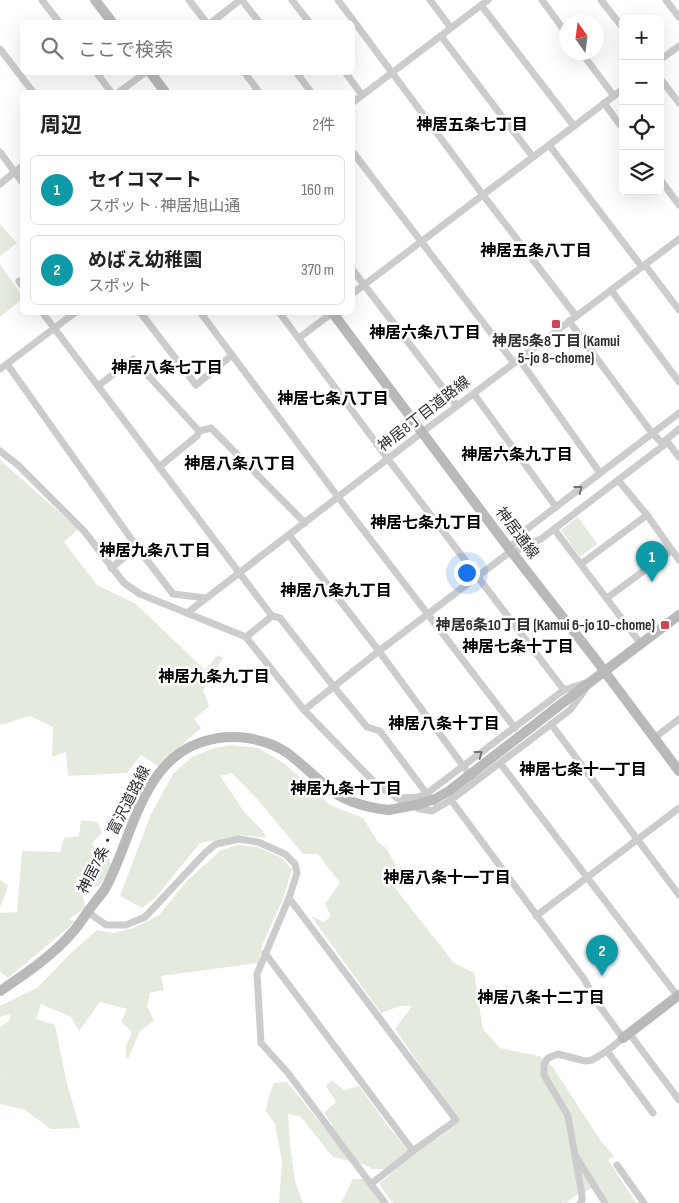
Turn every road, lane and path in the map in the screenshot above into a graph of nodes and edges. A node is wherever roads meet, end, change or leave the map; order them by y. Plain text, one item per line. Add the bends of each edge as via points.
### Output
1 (42, 0) edge
2 (95, 0) edge
3 (189, 0) edge
4 (241, 0) edge
5 (292, 0) edge
6 (338, 0) edge
7 (430, 0) edge
8 (488, 0) edge
9 (542, 0) edge
10 (601, 0) edge
11 (666, 0) edge
12 (482, 5) junction
13 (679, 17) edge
14 (57, 20) edge
15 (110, 20) edge
16 (204, 20) edge
17 (215, 20) edge
18 (257, 20) edge
19 (307, 20) edge
20 (353, 20) edge
21 (355, 23) edge
22 (559, 23) edge
23 (619, 23) edge
24 (451, 28) junction
25 (441, 36) junction
26 (679, 46) edge
27 (0, 49) edge
28 (664, 57) edge
29 (587, 60) edge
30 (392, 73) junction
31 (98, 75) edge
32 (144, 75) edge
33 (151, 75) edge
34 (246, 75) edge
35 (298, 75) edge
36 (347, 75) edge
37 (664, 83) edge
38 (31, 90) edge
39 (110, 90) edge
40 (123, 90) edge
41 (163, 90) edge
42 (258, 90) edge
43 (310, 90) edge
44 (619, 92) edge
45 (362, 96) junction
46 (614, 96) junction
47 (355, 101) edge
48 (604, 103) junction
49 (679, 103) edge
50 (619, 124) edge
51 (574, 126) junction
52 (549, 145) junction
53 (0, 152) edge
54 (355, 154) edge
55 (533, 157) junction
56 (20, 168) edge
57 (15, 172) junction
58 (20, 179) edge
59 (0, 184) edge
60 (664, 184) edge
61 (483, 195) junction
62 (679, 205) edge
63 (679, 238) edge
64 (422, 241) junction
65 (643, 266) junction
66 (355, 273) edge
67 (364, 285) junction
68 (611, 290) junction
69 (355, 292) edge
70 (679, 310) edge
71 (44, 315) edge
72 (72, 315) edge
73 (142, 315) edge
74 (202, 315) edge
75 (281, 315) edge
76 (329, 315) edge
77 (334, 315) edge
78 (573, 319) junction
79 (54, 329) junction
80 (298, 338) junction
81 (232, 355) junction
82 (516, 361) junction
83 (7, 364) junction
84 (0, 369) edge
85 (679, 382) edge
86 (98, 386) junction
87 (474, 394) junction
88 (457, 406) junction
89 (679, 412) edge
90 (679, 429) edge
91 (199, 431) junction
92 (422, 432) junction
93 (652, 433) junction
94 (665, 442) junction
95 (0, 451) edge
96 (679, 457) edge
97 (388, 459) junction
98 (159, 467) junction
99 (600, 473) junction
100 (618, 480) junction
101 (338, 497) junction
102 (556, 507) junction
103 (647, 516) junction
104 (305, 523) junction
105 (554, 529) junction
106 (289, 535) junction
107 (137, 547) junction
108 (672, 550) junction
109 (511, 551) junction
110 (679, 560) edge
111 (581, 564) junction
112 (111, 568) junction
113 (239, 573) junction
114 (478, 576) junction
115 (206, 598) junction
116 (607, 598) junction
117 (187, 613) junction
118 (428, 614) junction
119 (679, 615) edge
120 (272, 616) junction
121 (246, 637) junction
122 (641, 644) junction
123 (379, 651) junction
124 (604, 671) junction
125 (591, 681) junction
126 (334, 687) junction
127 (564, 690) junction
128 (304, 710) junction
129 (679, 719) edge
130 (551, 724) junction
131 (515, 728) junction
132 (654, 738) junction
133 (500, 763) junction
134 (463, 766) junction
135 (679, 771) edge
136 (475, 782) junction
137 (426, 794) junction
138 (397, 798) junction
139 (451, 800) junction
140 (412, 806) junction
141 (439, 808) junction
142 (679, 808) edge
143 (637, 840) junction
144 (587, 877) junction
145 (679, 895) edge
146 (289, 898) junction
147 (88, 912) junction
148 (536, 916) junction
149 (265, 953) junction
150 (0, 991) edge
151 (678, 997) edge
152 (626, 1036) junction
153 (607, 1051) junction
154 (679, 1100) edge
155 (653, 1113) dead end
156 (413, 1151) junction
157 (575, 1153) junction
158 (618, 1164) dead end
159 (371, 1184) junction
160 (385, 1203) edge
161 (580, 1203) edge
162 (604, 1203) edge
163 (644, 1203) edge

1 - 14 street
2 - 15 street
3 - 16 street
4 - 17 street
4 - 18 street
5 - 19 street
6 - 20 street
7 - 24 street
8 - 12 street
9 - 22 street
10 - 23 street
11 - 13 street
12 - 24 street
12 - 51 street
21 - 30 street
24 - 25 street
25 - 30 street
25 - 55 street
26 - 28 street
27 - 38 street
29 - 46 street
30 - 45 street
30 - 61 street
31 - 39 street
32 - 40 street
33 - 41 street
34 - 42 street
35 - 43 street
36 - 45 street
37 - 49 street
44 - 46 street
45 - 47 street
46 - 48 street
48 - 50 street
48 - 51 street
51 - 52 street
52 - 55 street
52 - 65 street
53 - 57 street
54 - 64 street
55 - 61 street
56 - 57 street
57 - 58 street
57 - 59 street
60 - 62 street
61 - 64 street
61 - 78 street
63 - 65 street, 神居8丁目道路線
64 - 67 street
64 - 82 street
65 - 68 street, 神居8丁目道路線
65 - 70 street
66 - 67 street
67 - 69 street
67 - 88 street
68 - 78 street, 神居8丁目道路線
68 - 85 street
71 - 79 street
72 - 79 street
73 - 81 street via 196,385
74 - 81 street
75 - 80 street
76 - 80 street
77 - 92 street, 神居通線
78 - 82 street, 神居8丁目道路線
78 - 93 street
79 - 83 street
79 - 86 street
80 - 97 street
81 - 101 street
82 - 87 street, 神居8丁目道路線
82 - 99 street
83 - 84 street
83 - 107 street
86 - 91 street via 133,359
86 - 98 street
87 - 88 street, 神居8丁目道路線
87 - 102 street
88 - 92 street, 神居8丁目道路線
89 - 93 street
90 - 94 street
91 - 98 street
91 - 104 street via 210,428
92 - 97 street, 神居8丁目道路線
92 - 109 street, 神居通線
93 - 94 street
93 - 99 street
94 - 96 street
94 - 100 street
95 - 112 street via 84,531
97 - 101 street, 神居8丁目道路線
97 - 114 street
98 - 113 street
102 -> 99 street
100 - 103 street
100 - 105 street
101 - 104 street, 神居8丁目道路線
101 - 118 street
102 - 109 street via 527,529
103 - 108 street
103 - 111 street
104 - 106 street, 神居8丁目道路線
105 - 109 street via 541,539
105 - 111 street
106 - 113 street, 神居8丁目道路線
106 - 123 street
107 - 112 street
107 - 115 street via 173,594
108 - 110 street
108 - 116 street
109 - 114 street
109 - 124 street, 神居通線
111 - 116 street
112 - 117 street via 124,584 140,594
113 - 115 street, 神居8丁目道路線
113 - 120 street
114 - 118 street
114 - 127 street
115 - 117 street, 神居8丁目道路線
116 - 122 street
117 - 121 street
118 - 123 street
118 - 131 street
119 - 122 street, 神居7条・富沢道路線
120 - 121 street
120 - 126 street via 280,618
121 - 128 street
122 - 124 street, 神居7条・富沢道路線
123 - 126 street
123 - 134 street
124 - 125 street, 神居7条・富沢道路線
124 - 132 street, 神居通線
125 - 127 street
125 - 130 street via 570,710
125 - 140 street, 神居7条・富沢道路線, bridge via 449,791
126 - 128 street
126 - 137 street via 367,727 380,731
127 - 131 street
128 - 138 street via 377,785
129 - 132 street
130 - 133 street
130 - 143 street
134 -> 131 street
132 - 135 street, 神居通線
133 - 136 street
133 - 144 street
134 - 136 street
134 - 137 street
136 - 139 street
137 - 138 street
137 - 141 street
138 - 140 street
139 - 141 street
139 - 148 street
140 - 141 street via 432,811
140 - 147 street, 神居7条・富沢道路線, bridge via 389,810 352,802 335,793 285,752 266,742 231,736 192,745 160,770 140,805 104,890
142 - 143 street
143 - 144 street
143 - 145 street
144 - 148 street
144 - 151 street
146 - 147 street via 297,873 295,864 285,854 258,842 239,839 216,844 206,852 145,917 126,925 106,925
146 - 149 street
146 - 156 street via 456,1120
147 - 150 street, 神居7条・富沢道路線 via 47,957
148 - 152 street via 584,979 598,1004
149 - 156 street
149 - 159 street via 257,974 261,1043 288,1073
151 - 152 street
152 - 153 street
152 - 154 street
153 - 155 street
153 - 157 street via 585,1061 558,1054 548,1058 544,1064 544,1075 568,1116
156 - 159 street
157 - 161 street via 582,1195
157 - 162 street
158 - 163 street
159 - 160 street

